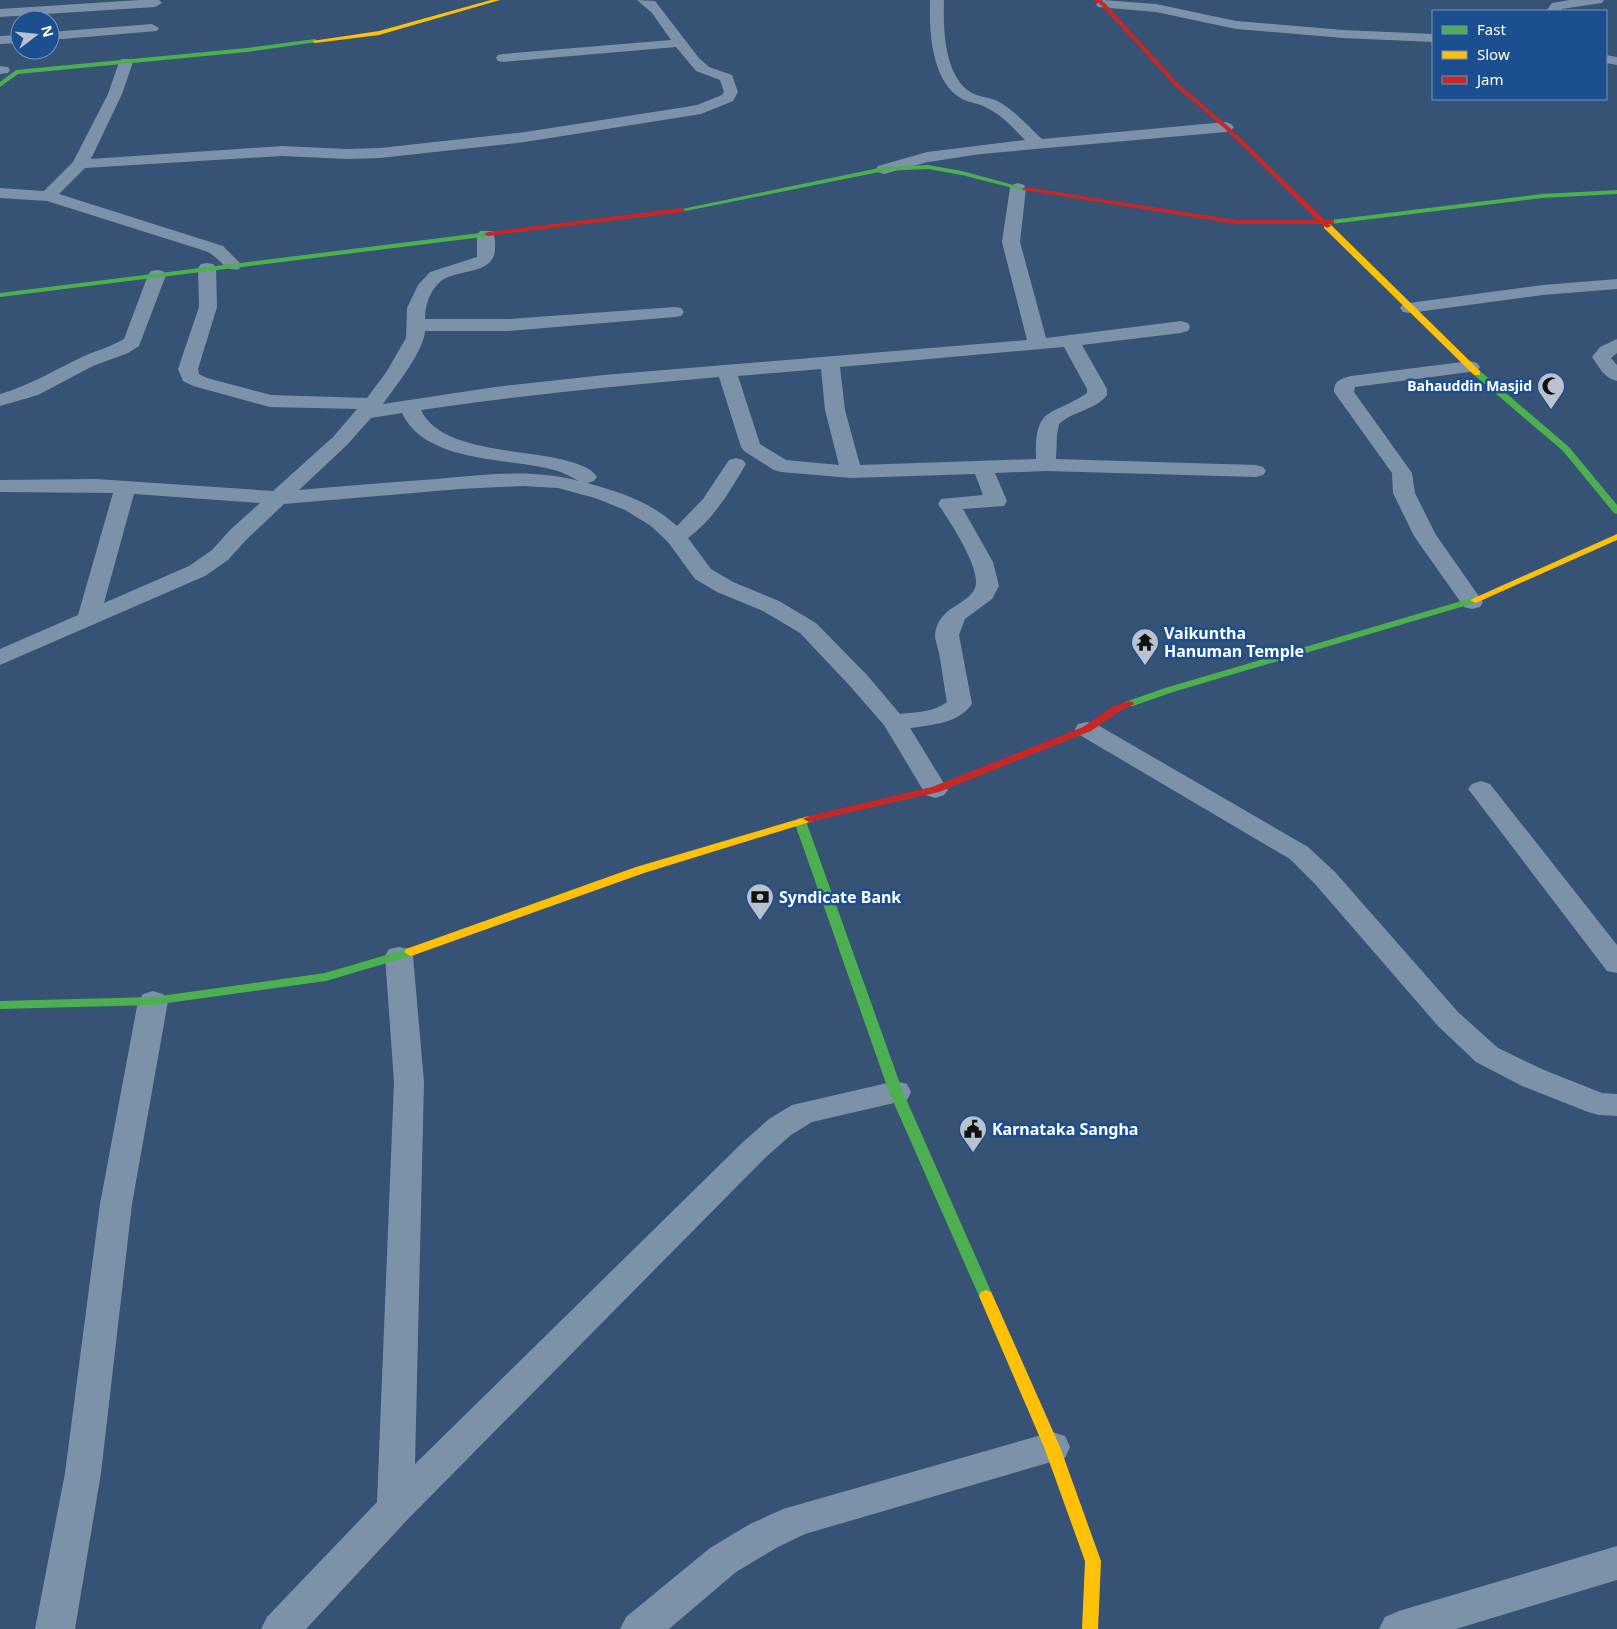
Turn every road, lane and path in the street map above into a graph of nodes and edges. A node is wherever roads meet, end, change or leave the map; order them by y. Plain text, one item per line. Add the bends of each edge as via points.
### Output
1 (497, 0) edge
2 (644, 0) edge
3 (937, 0) edge
4 (1597, 0) edge
5 (1099, 2) edge
6 (1554, 10) edge
7 (60, 11) edge
8 (60, 21) edge
9 (152, 28) dead end
10 (60, 35) edge
11 (1432, 38) edge
12 (679, 43) junction
13 (503, 58) dead end
14 (126, 62) junction
15 (5, 70) edge
16 (0, 85) edge
17 (1226, 128) junction
18 (1037, 143) junction
19 (80, 164) junction
20 (884, 169) junction
21 (1018, 188) junction
22 (1617, 192) edge
23 (0, 193) edge
24 (48, 196) junction
25 (1323, 223) junction
26 (486, 235) junction
27 (233, 265) junction
28 (207, 268) junction
29 (156, 275) junction
30 (1617, 284) edge
31 (0, 295) edge
32 (1409, 308) junction
33 (674, 312) dead end
34 (416, 325) junction
35 (1180, 327) dead end
36 (1070, 341) junction
37 (1038, 345) junction
38 (1617, 345) edge
39 (830, 362) junction
40 (1470, 368) junction
41 (727, 370) junction
42 (1617, 375) edge
43 (0, 400) edge
44 (409, 407) junction
45 (369, 409) junction
46 (736, 464) dead end
47 (1046, 465) junction
48 (982, 468) junction
49 (1256, 471) dead end
50 (850, 472) junction
51 (0, 486) edge
52 (125, 487) junction
53 (602, 494) junction
54 (280, 498) junction
55 (1617, 511) edge
56 (676, 537) junction
57 (1617, 537) edge
58 (1472, 602) junction
59 (89, 618) junction
60 (0, 658) edge
61 (894, 722) junction
62 (1087, 729) junction
63 (1481, 789) dead end
64 (935, 790) junction
65 (800, 821) junction
66 (399, 956) junction
67 (1617, 964) edge
68 (153, 1001) junction
69 (0, 1005) edge
70 (896, 1092) junction
71 (1617, 1105) edge
72 (1052, 1447) junction
73 (396, 1508) junction
74 (1617, 1563) edge
75 (55, 1629) edge
76 (281, 1629) edge
77 (640, 1629) edge
78 (1090, 1629) edge
79 (1398, 1629) edge

1 - 14 street via 379,33
2 - 12 street via 655,7
3 - 18 street via 940,54 956,88 966,96 999,108
4 - 6 street via 1557,6
5 - 11 street via 1139,6 1236,25
5 - 17 street via 1178,86
7 - 8 street via 158,8
9 - 10 street
12 - 13 street
12 - 19 street via 702,68 727,78 728,98 701,109 573,130 380,153 282,151
14 - 15 street
14 - 19 street via 115,94
15 - 16 street
17 - 18 street
17 - 25 street
18 - 20 street via 927,157
19 - 24 street
20 - 21 street via 928,167
20 - 26 street via 667,213
21 - 25 street via 1236,222
21 - 37 street via 1011,242
22 - 25 street via 1542,196
23 - 24 street
24 - 27 street via 202,244 217,250
25 - 32 street
26 - 27 street
26 - 34 street via 487,254 484,260 436,276 424,289 416,308
27 - 28 street
28 - 29 street
28 - 45 street via 208,307 188,369 190,377 254,399
29 - 31 street
29 - 43 street via 132,342 31,391
30 - 32 street via 1543,290
32 - 40 street
33 - 34 street via 509,325
34 - 45 street via 415,338 396,372
35 - 36 street
36 - 37 street
36 - 47 street via 1097,389 1097,396 1056,415 1048,425
37 - 39 street
38 - 42 street via 1601,356
39 - 41 street
39 - 50 street via 835,410
40 - 55 street via 1566,449
40 - 58 street via 1351,382 1344,385 1344,392 1402,473 1404,493 1425,536
41 - 44 street via 495,393
41 - 50 street via 751,447 781,466
44 - 45 street
44 - 53 street via 418,425 438,439 475,450 568,467 592,480
45 - 54 street
46 - 56 street via 706,512
47 - 48 street
47 - 49 street
48 - 50 street
48 - 61 street via 996,501 949,504 977,548 988,585 985,593 957,612 948,627 960,704 946,714
51 - 52 street
52 - 54 street
52 - 59 street
53 - 54 street via 559,482 523,480
53 - 56 street via 633,505 659,521
54 - 59 street via 220,555 197,571
56 - 61 street via 703,574 771,606 808,628
57 - 58 street
58 - 62 street via 1169,690 1116,709
59 - 60 street
61 - 64 street
62 - 64 street
62 - 71 street via 1299,853 1325,878 1448,1019 1486,1055 1591,1101
63 - 67 street
64 - 65 street
65 - 66 street via 640,870
65 - 70 street
66 - 68 street via 326,977
66 - 73 street via 409,1082
68 - 69 street
68 - 75 street via 116,1204 83,1473
70 - 72 street
70 - 73 street via 803,1113 780,1127
72 - 77 street via 796,1520 723,1560
72 - 78 street via 1093,1561
73 - 76 street
74 - 79 street

